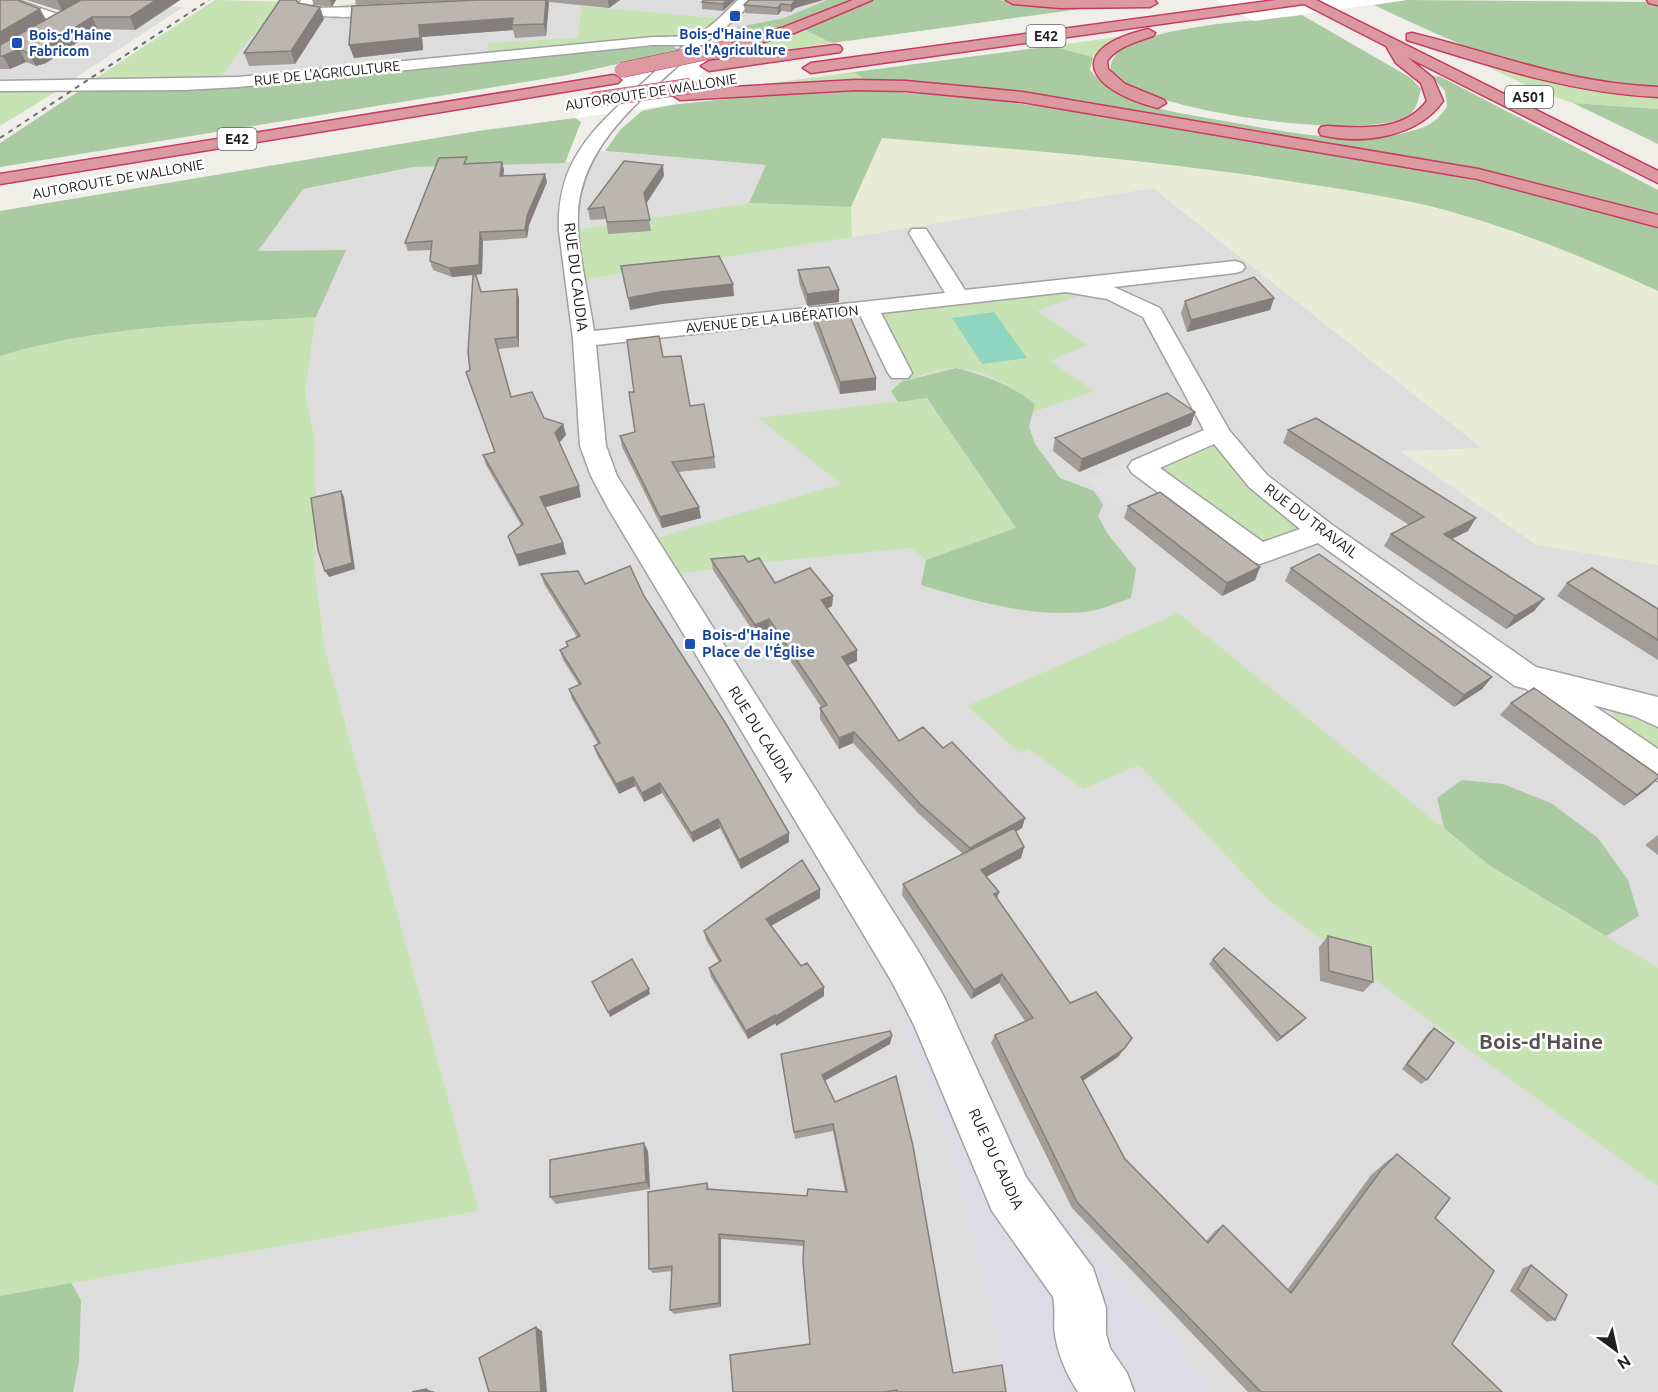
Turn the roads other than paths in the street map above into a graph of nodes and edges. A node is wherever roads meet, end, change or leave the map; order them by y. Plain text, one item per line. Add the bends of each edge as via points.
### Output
1 (6, 0) edge
2 (308, 0) edge
3 (746, 0) edge
4 (865, 0) edge
5 (1014, 0) edge
6 (1305, 0) edge
7 (1333, 0) edge
8 (415, 9) edge
9 (1233, 10) junction
10 (0, 12) edge
11 (1059, 18) dead end
12 (1397, 39) junction
13 (690, 42) junction
14 (849, 47) dead end
15 (790, 71) dead end
16 (768, 74) dead end
17 (617, 75) junction
18 (0, 86) edge
19 (685, 90) junction
20 (1658, 92) edge
21 (236, 158) dead end
22 (1658, 160) edge
23 (1658, 178) edge
24 (3, 179) edge
25 (1658, 221) edge
26 (919, 233) dead end
27 (1235, 267) dead end
28 (1193, 271) junction
29 (1066, 286) junction
30 (959, 298) junction
31 (868, 308) junction
32 (1152, 313) junction
33 (584, 339) junction
34 (900, 373) dead end
35 (1218, 433) junction
36 (1322, 531) junction
37 (1526, 677) junction
38 (1658, 714) edge
39 (1658, 767) edge
40 (1102, 1390) edge

1 - 10 street via 41,13 71,12 47,30
2 - 8 street via 304,7 315,12
3 - 13 street, RUE DU CAUDIA
4 - 17 highway, bridge via 789,30
5 - 11 highway, E42 via 1161,4
6 - 9 highway, E42
6 - 12 highway, A501
7 - 12 highway, A501
9 - 12 highway via 1126,40 1105,53 1098,70 1115,87 1162,105 1306,131 1376,131 1413,122 1429,113 1435,101 1428,81 1401,60
9 - 15 highway, E42
12 - 20 highway via 1540,77 1612,90
12 - 22 highway, A501
12 - 23 highway, A501
13 - 14 highway, AUTOROUTE DE WALLONIE / E42
13 - 17 highway, AUTOROUTE DE WALLONIE / E42
13 - 18 street, RUE DE L'AGRICULTURE via 487,50 202,85
13 - 33 street, RUE DU CAUDIA via 599,134 577,171 568,214
16 - 19 highway, AUTOROUTE DE WALLONIE
17 - 24 highway, AUTOROUTE DE WALLONIE / E42
19 - 21 highway, AUTOROUTE DE WALLONIE / E42
19 - 25 highway via 856,85 1022,97 1478,174
26 - 30 street
27 - 28 street, AVENUE DE LA LIBÉRATION
28 - 29 street, AVENUE DE LA LIBÉRATION
28 - 32 street via 1171,282
29 - 30 street, AVENUE DE LA LIBÉRATION
29 - 32 street via 1113,293
30 - 31 street, AVENUE DE LA LIBÉRATION
31 - 33 street, AVENUE DE LA LIBÉRATION
31 - 34 street
32 - 35 street, RUE DU TRAVAIL
33 - 40 street, RUE DU CAUDIA via 593,446 604,476 906,968 929,1011 1009,1194 1075,1286 1081,1308 1080,1334
35 - 36 street, RUE DU TRAVAIL via 1258,481
35 - 36 street via 1141,467 1260,554
36 - 37 street, RUE DU TRAVAIL
37 - 38 street, RUE DU TRAVAIL via 1644,705
37 - 39 street, RUE DU TRAVAIL

